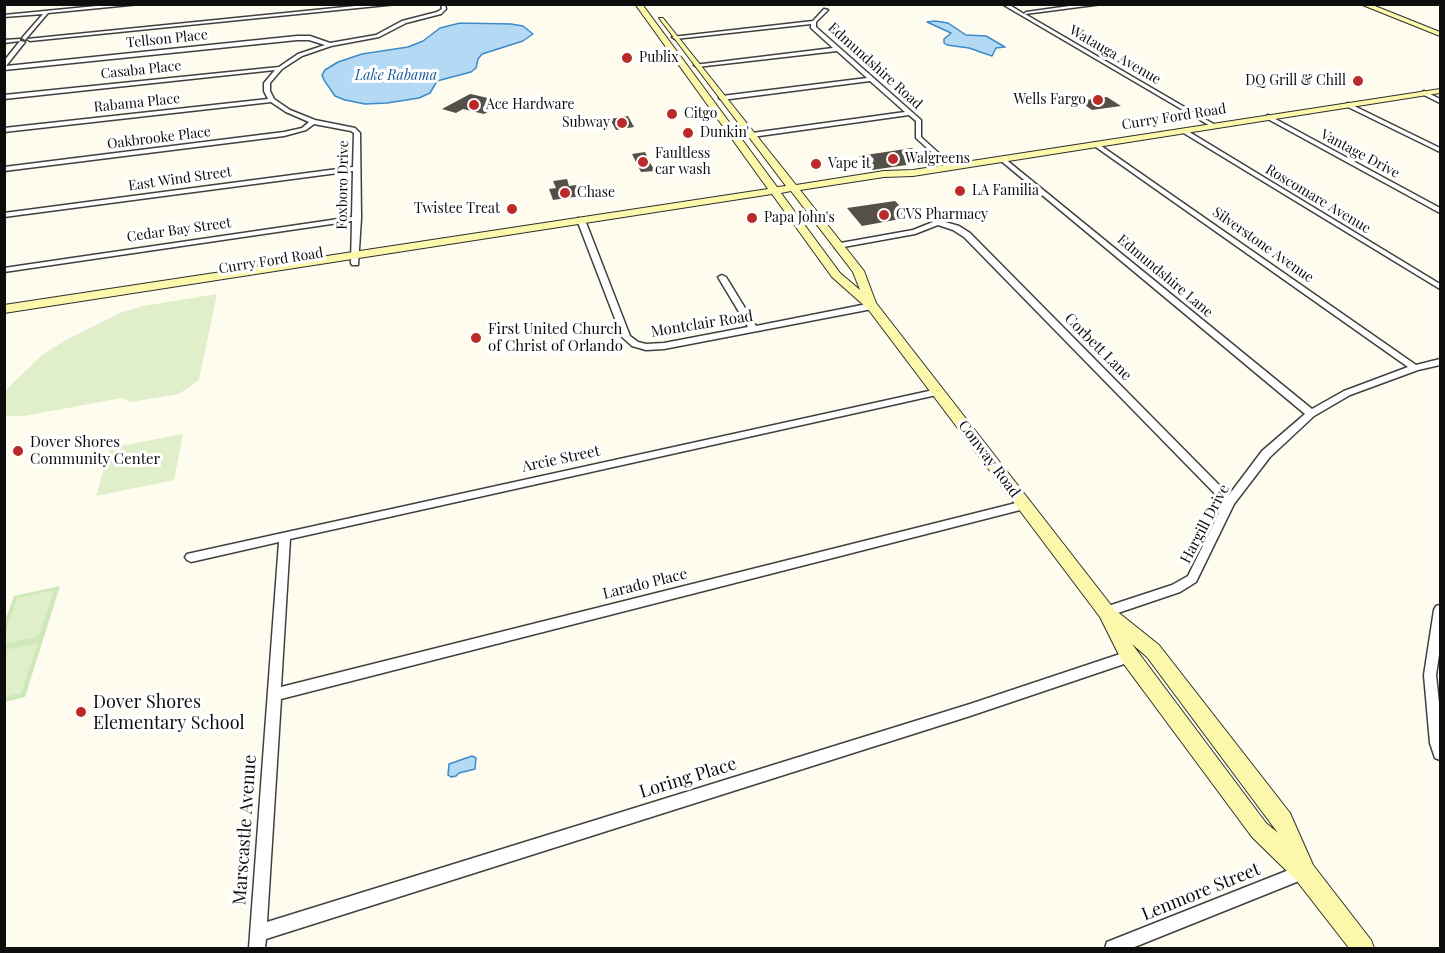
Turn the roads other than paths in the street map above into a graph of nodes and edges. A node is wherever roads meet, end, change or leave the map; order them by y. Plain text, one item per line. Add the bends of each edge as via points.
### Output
1 (138, 4) edge
2 (395, 4) edge
3 (443, 4) edge
4 (1004, 4) edge
5 (1100, 4) edge
6 (1363, 4) edge
7 (643, 6) edge
8 (826, 10) dead end
9 (46, 13) junction
10 (1026, 13) dead end
11 (4, 16) edge
12 (814, 22) junction
13 (1440, 34) edge
14 (675, 37) junction
15 (24, 40) junction
16 (4, 42) edge
17 (330, 45) junction
18 (837, 49) junction
19 (676, 57) junction
20 (696, 65) junction
21 (4, 66) edge
22 (684, 67) junction
23 (280, 68) junction
24 (871, 79) junction
25 (709, 83) junction
26 (1440, 91) edge
27 (1424, 93) junction
28 (4, 97) edge
29 (722, 98) junction
30 (272, 100) junction
31 (1440, 101) edge
32 (1348, 105) junction
33 (911, 114) junction
34 (1268, 117) junction
35 (313, 122) junction
36 (1214, 126) junction
37 (4, 130) edge
38 (1184, 131) junction
39 (752, 135) junction
40 (1095, 144) junction
41 (1440, 150) edge
42 (1002, 159) junction
43 (951, 167) junction
44 (358, 168) junction
45 (4, 169) edge
46 (795, 192) junction
47 (777, 195) junction
48 (1440, 211) edge
49 (4, 215) edge
50 (357, 218) junction
51 (583, 224) junction
52 (838, 246) junction
53 (355, 258) junction
54 (4, 270) edge
55 (722, 277) dead end
56 (1440, 287) edge
57 (872, 306) junction
58 (4, 309) edge
59 (4, 318) edge
60 (754, 329) junction
61 (1440, 362) edge
62 (1415, 368) junction
63 (938, 392) junction
64 (1311, 414) junction
65 (1230, 502) junction
66 (1024, 505) junction
67 (285, 536) junction
68 (191, 557) dead end
69 (1440, 610) edge
70 (1106, 612) junction
71 (1129, 657) junction
72 (274, 695) junction
73 (1440, 753) edge
74 (1304, 872) junction
75 (257, 941) edge
76 (1113, 948) edge
77 (1363, 948) edge

1 - 9 street
2 - 15 street
3 - 17 street via 439,13 404,22 377,36
4 - 36 street, Watauga Avenue
5 - 10 street
6 - 13 main road
7 - 14 main road, Conway Road via 663,21
7 - 19 main road, Conway Road
8 - 12 street, Edmundshire Road
9 - 11 street
9 - 15 street
12 - 14 street
12 - 18 street, Edmundshire Road via 813,27
14 - 20 main road, Conway Road
15 - 16 street
15 - 21 street
17 - 21 street, Tellson Place via 297,38
17 - 23 street via 300,55
18 - 20 street
18 - 24 street, Edmundshire Road
19 - 20 main road
19 - 22 main road, Conway Road
20 - 25 main road, Conway Road
22 - 25 main road
22 - 47 main road, Conway Road
23 - 28 street, Casaba Place
23 - 30 street via 267,83
24 - 29 street
24 - 33 street, Edmundshire Road
25 - 29 main road, Conway Road
26 - 27 main road, Curry Ford Road
27 - 31 street
27 - 32 main road, Curry Ford Road
29 - 39 main road, Conway Road
30 - 35 street, Foxboro Drive
30 - 37 street, Rabama Place
32 - 34 main road, Curry Ford Road
32 - 41 street
33 - 39 street
33 - 43 street, Edmundshire Road via 919,121 918,136
34 - 36 main road, Curry Ford Road
34 - 48 street, Vantage Drive
35 - 44 street, Foxboro Drive via 354,129
35 - 45 street, Oakbrooke Place via 304,129 284,134
36 - 38 main road, Curry Ford Road
38 - 40 main road, Curry Ford Road
38 - 56 street, Roscomare Avenue
39 - 46 main road, Conway Road
40 - 42 main road, Curry Ford Road
40 - 62 street, Silverstone Avenue
42 - 43 main road, Curry Ford Road
42 - 64 street, Edmundshire Lane
43 - 46 main road, Curry Ford Road via 884,174
44 - 49 street, East Wind Street
44 - 50 street, Foxboro Drive
46 - 47 main road, Curry Ford Road
46 - 52 main road, Conway Road
47 - 51 main road, Curry Ford Road
47 - 57 main road, Conway Road via 837,275
50 - 53 street, Foxboro Drive
50 - 54 street, Cedar Bay Street
51 - 53 main road, Curry Ford Road
51 - 60 street, Montclair Road via 627,337 635,344 664,346
52 - 57 main road, Conway Road via 858,271
52 - 65 street, Corbett Lane via 915,232 938,222 967,235
53 - 58 main road, Curry Ford Road
53 - 59 main road, Curry Ford Road
55 - 60 street
57 - 60 street, Montclair Road
57 - 63 main road, Conway Road
61 - 62 street, Hargill Drive
62 - 64 street, Hargill Drive via 1347,393
63 - 66 main road, Conway Road
63 - 67 street, Arcie Street
64 - 65 street, Hargill Drive via 1266,454
65 - 70 street, Hargill Drive via 1192,579 1176,589
66 - 70 main road, Conway Road
66 - 72 street, Larado Place
67 - 68 street, Arcie Street
67 - 72 street, Marscastle Avenue
69 - 73 street via 1430,675
70 - 71 main road, Conway Road
70 - 74 main road, Conway Road via 1153,651 1283,820
71 - 74 main road, Conway Road via 1259,830
71 - 75 street, Loring Place
72 - 75 street, Marscastle Avenue
74 - 76 street, Lenmore Street
74 - 77 main road, Conway Road

